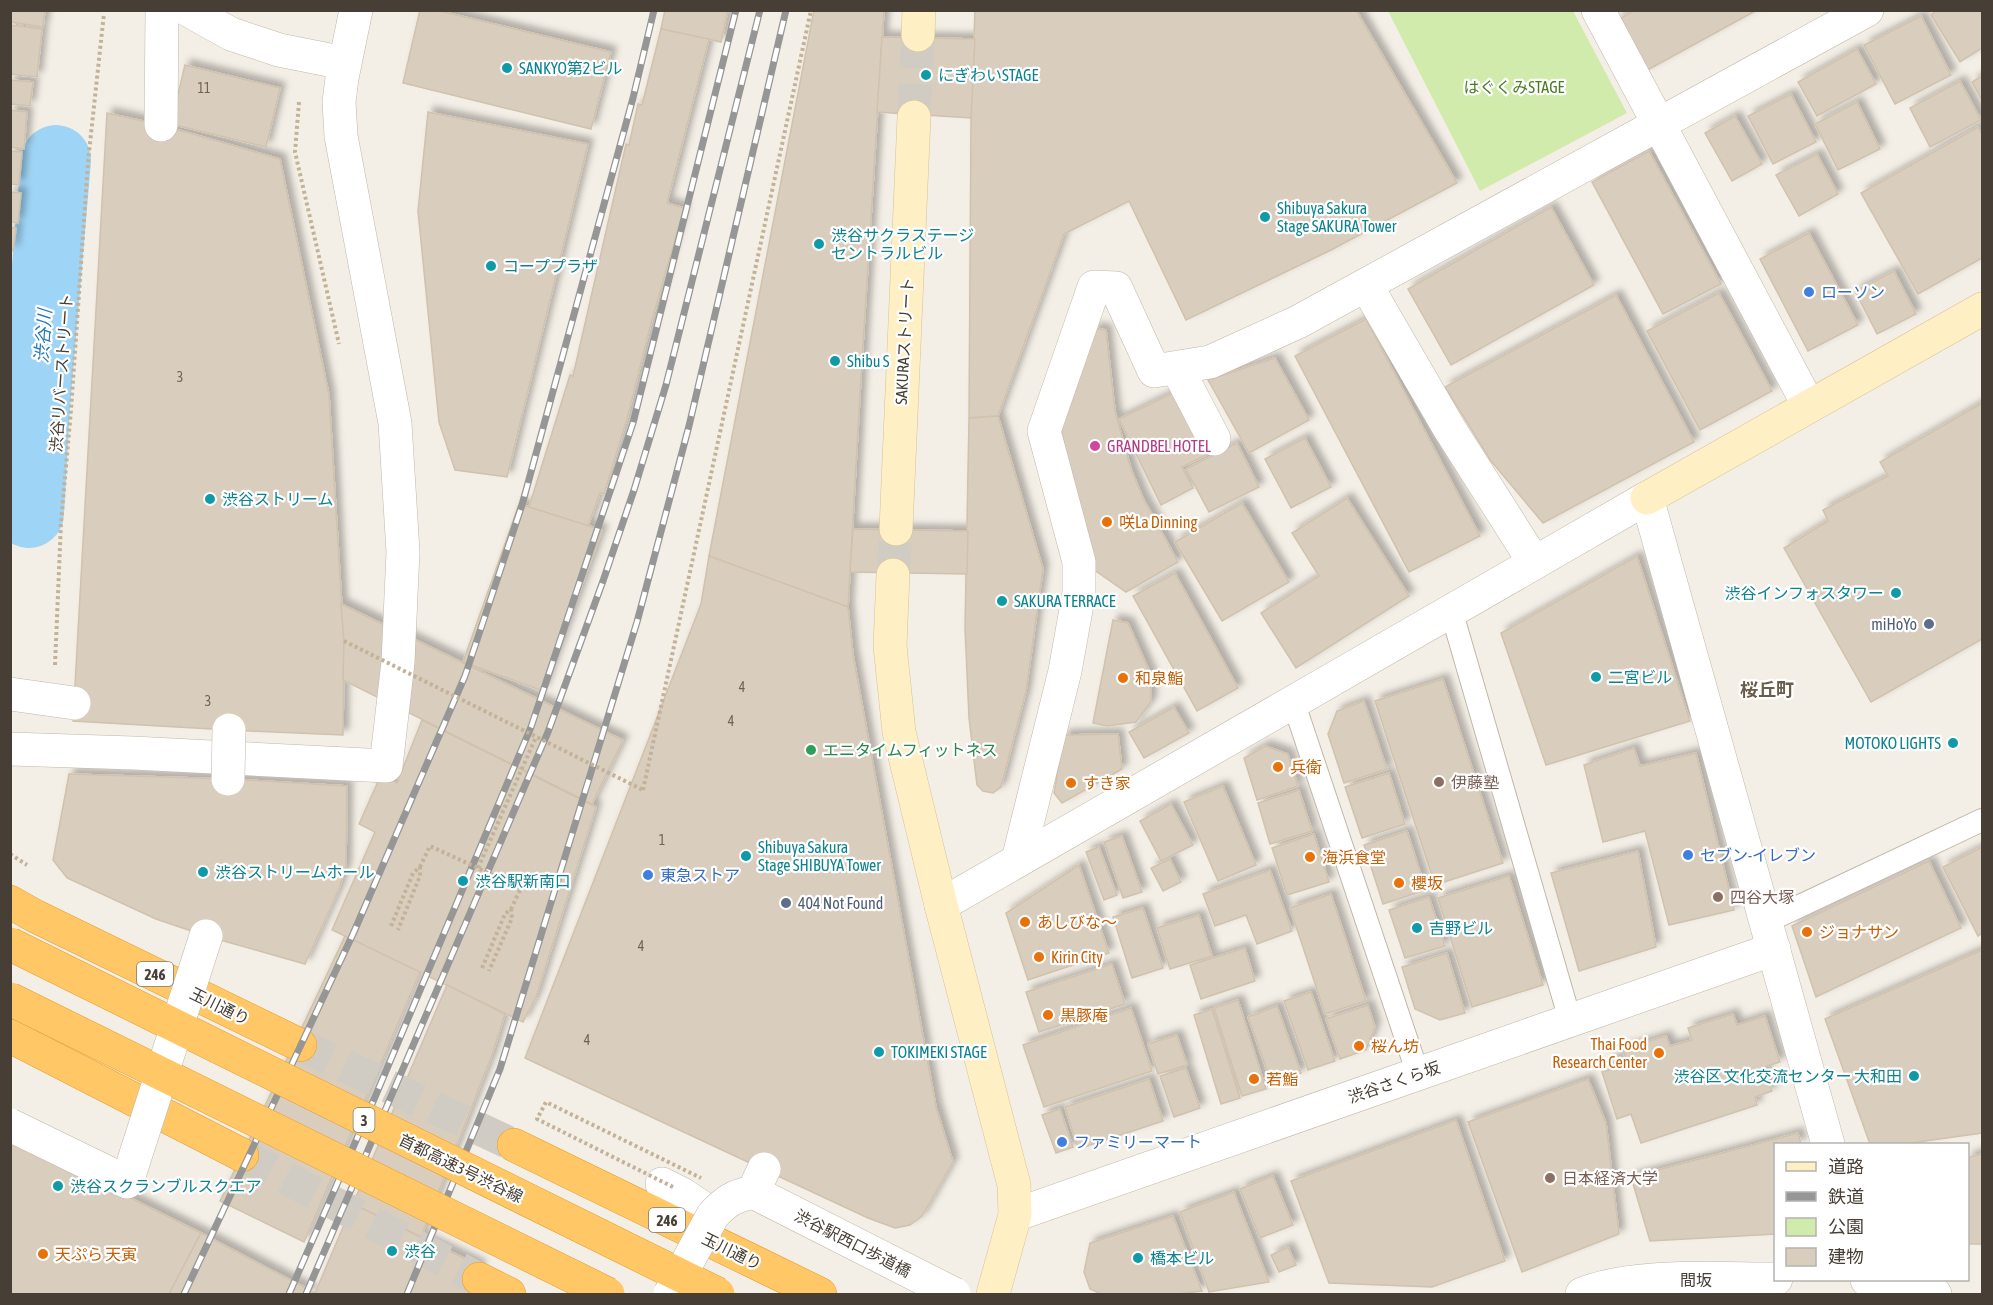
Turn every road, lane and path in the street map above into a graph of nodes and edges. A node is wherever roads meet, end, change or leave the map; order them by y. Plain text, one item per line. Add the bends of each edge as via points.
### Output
1 (162, 10) edge
2 (188, 10) edge
3 (356, 10) edge
4 (810, 10) edge
5 (1598, 10) edge
6 (1867, 10) edge
7 (104, 14) dead end
8 (344, 63) junction
9 (300, 97) dead end
10 (914, 117) tunnel mouth
11 (161, 124) dead end
12 (1658, 124) junction
13 (1366, 285) junction
14 (1983, 309) edge
15 (342, 355) dead end
16 (1177, 368) junction
17 (1809, 406) junction
18 (1214, 439) dead end
19 (1647, 498) junction
20 (896, 529) tunnel mouth
21 (1534, 562) junction
22 (893, 575) tunnel mouth
23 (1451, 610) junction
24 (344, 641) dead end
25 (367, 651) dead end
26 (382, 662) junction
27 (55, 675) dead end
28 (10, 694) edge
29 (1293, 701) junction
30 (74, 703) dead end
31 (229, 730) dead end
32 (536, 737) junction
33 (10, 749) edge
34 (228, 779) dead end
35 (1983, 820) edge
36 (10, 854) edge
37 (1018, 860) junction
38 (27, 865) dead end
39 (420, 867) junction
40 (478, 868) junction
41 (10, 902) edge
42 (941, 905) junction
43 (512, 909) junction
44 (391, 926) dead end
45 (398, 930) dead end
46 (1770, 935) junction
47 (206, 936) dead end
48 (10, 944) edge
49 (10, 955) edge
50 (482, 968) dead end
51 (489, 971) dead end
52 (10, 994) edge
53 (10, 999) edge
54 (1570, 1020) junction
55 (10, 1036) edge
56 (300, 1045) tunnel mouth
57 (1418, 1074) junction
58 (278, 1085) dead end
59 (259, 1119) dead end
60 (10, 1125) edge
61 (1828, 1143) edge
62 (514, 1145) tunnel mouth
63 (242, 1155) tunnel mouth
64 (668, 1186) joint
65 (741, 1193) junction
66 (503, 1197) dead end
67 (1015, 1215) junction
68 (491, 1233) dead end
69 (479, 1279) tunnel mouth
70 (1774, 1279) edge
71 (1872, 1281) edge
72 (509, 1294) edge
73 (608, 1294) edge
74 (615, 1294) edge
75 (670, 1294) edge
76 (704, 1294) edge
77 (718, 1294) edge
78 (820, 1294) edge
79 (954, 1294) edge
80 (993, 1294) edge
81 (1582, 1294) edge
82 (1935, 1294) edge

1 - 11 street
2 - 8 street via 231,34 279,50
3 - 8 street
4 - 32 path, bridge via 643,790
5 - 12 street
6 - 12 street
7 - 27 path, 渋谷リバーストリート via 88,162 61,523
8 - 26 street via 339,102 341,136 395,423 403,552
9 - 15 path via 295,152
10 - 20 street, SAKURAストリート
12 - 13 street
12 - 17 street
13 - 16 street via 1298,322 1210,362
13 - 21 street via 1449,428
14 - 17 street
16 - 18 street
16 - 37 street via 1154,371 1116,288 1094,287 1044,431 1079,562 1079,593 1065,671
17 - 19 street
19 - 21 street
19 - 46 street
21 - 23 street
22 - 42 street via 891,646 899,732
23 - 29 street
23 - 54 lane
24 - 32 path, bridge
25 - 26 path
26 - 33 street via 386,766
28 - 30 street, bridge
29 - 37 street
29 - 57 lane
31 - 34 street, bridge
32 - 40 path
35 - 46 lane
36 - 38 path
37 - 42 street
39 - 40 path, bridge via 430,846
39 - 44 path via 413,873
39 - 45 path
40 - 43 path, bridge via 521,888
41 - 56 highway, 玉川通り / 246
42 - 67 street via 1014,1185
43 - 50 path, bridge via 505,914
43 - 51 path via 512,918
46 - 54 street, 渋谷さくら坂
46 - 61 street
47 - 60 street, bridge via 127,1182
48 - 77 highway, 首都高速3号渋谷線 / 3, bridge
49 - 58 highway
52 - 59 highway
53 - 73 highway, bridge
54 - 57 street, 渋谷さくら坂
55 - 63 highway
57 - 67 street, 渋谷さくら坂
62 - 78 highway, 玉川通り / 246
64 - 65 street, 渋谷駅西口歩道橋, bridge via 682,1194
64 - 65 path, bridge via 537,1119 546,1102
65 - 75 street, bridge
65 - 79 street, 渋谷駅西口歩道橋, bridge
66 - 76 highway
67 - 80 street
68 - 74 highway
69 - 72 highway
70 - 81 street, 間坂 via 1676,1279
71 - 82 street

